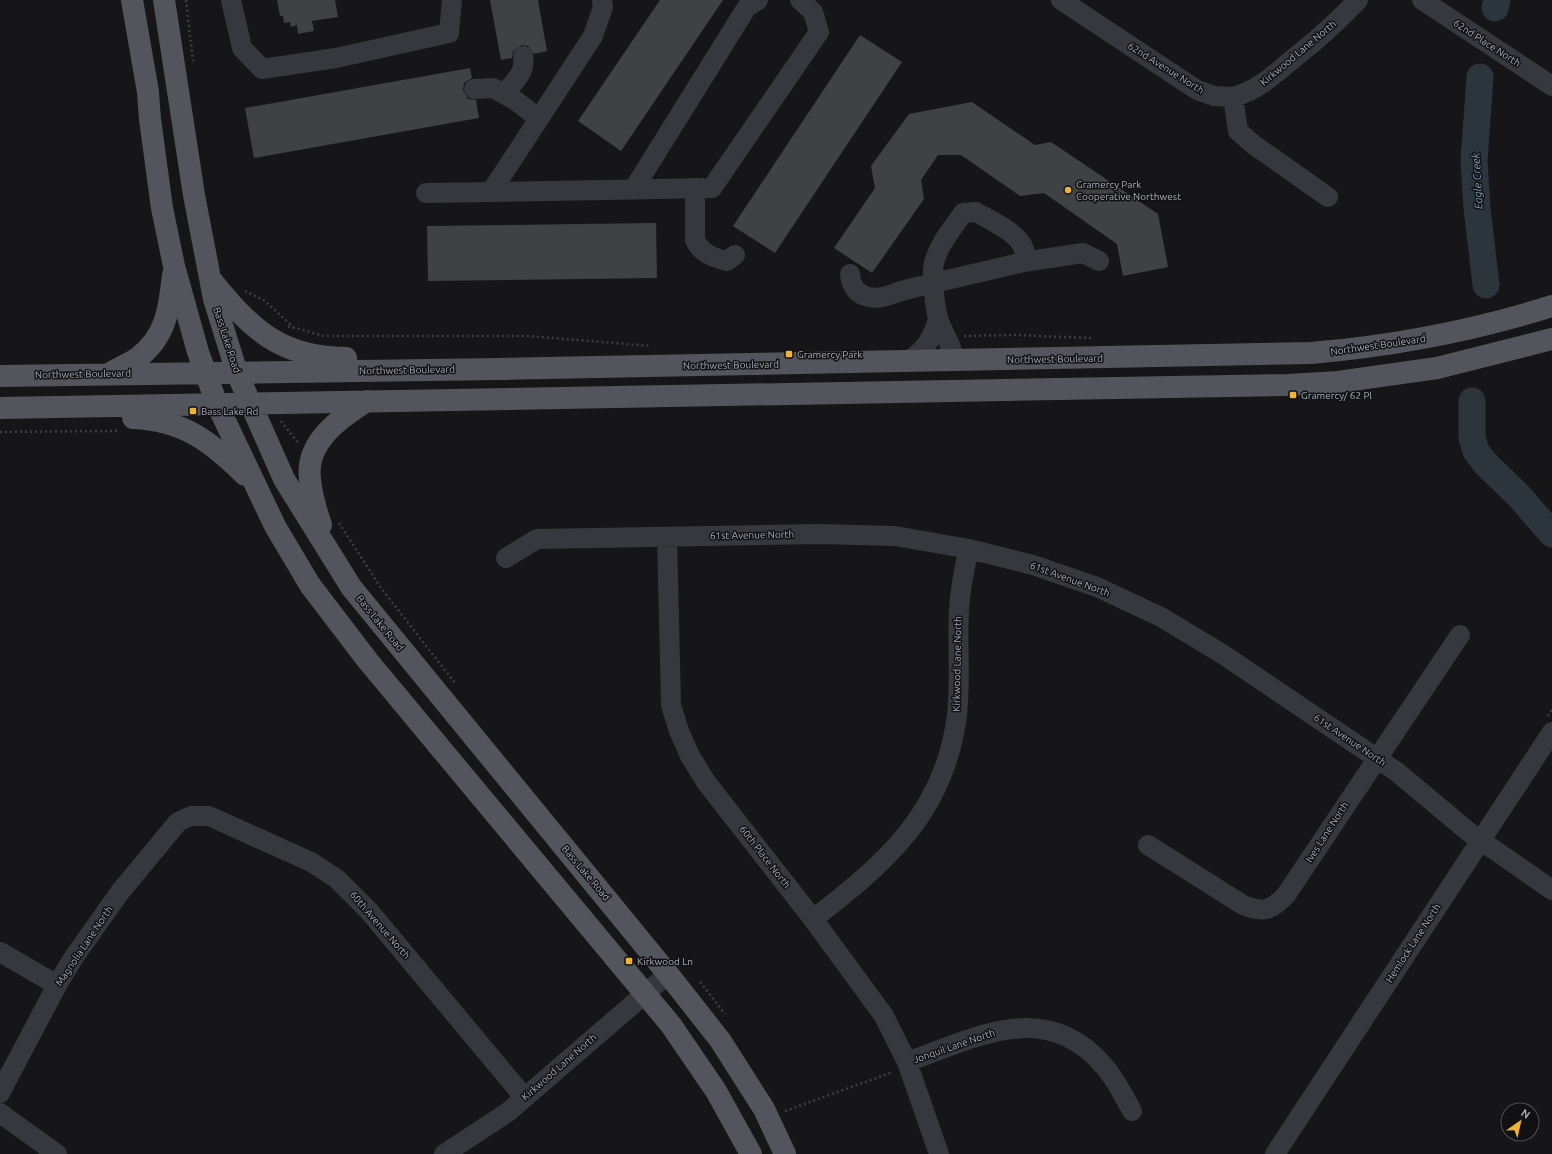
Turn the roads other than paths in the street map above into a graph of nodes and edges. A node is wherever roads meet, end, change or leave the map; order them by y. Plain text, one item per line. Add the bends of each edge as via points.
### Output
1 (132, 0) edge
2 (164, 0) edge
3 (231, 0) edge
4 (452, 0) edge
5 (602, 0) edge
6 (758, 0) edge
7 (800, 0) edge
8 (1061, 0) edge
9 (1358, 0) edge
10 (1422, 0) edge
11 (523, 56) dead end
12 (1552, 86) edge
13 (474, 90) dead end
14 (505, 93) junction
15 (1233, 97) junction
16 (539, 119) junction
17 (695, 188) junction
18 (633, 190) junction
19 (491, 192) junction
20 (426, 193) dead end
21 (1328, 197) dead end
22 (735, 255) dead end
23 (1099, 261) dead end
24 (1023, 262) junction
25 (174, 266) junction
26 (850, 274) dead end
27 (209, 276) junction
28 (934, 284) junction
29 (1552, 306) edge
30 (938, 319) junction
31 (1552, 339) edge
32 (954, 360) junction
33 (907, 362) junction
34 (500, 369) junction
35 (206, 373) junction
36 (237, 373) junction
37 (108, 374) junction
38 (0, 376) edge
39 (685, 395) junction
40 (368, 401) junction
41 (217, 404) junction
42 (250, 404) junction
43 (0, 408) edge
44 (0, 419) edge
45 (253, 482) junction
46 (667, 537) junction
47 (969, 548) junction
48 (330, 554) junction
49 (506, 558) dead end
50 (1460, 634) dead end
51 (1552, 732) edge
52 (1376, 758) junction
53 (191, 816) joint
54 (1480, 840) junction
55 (1148, 845) dead end
56 (1552, 890) edge
57 (813, 919) junction
58 (0, 952) edge
59 (668, 974) junction
60 (57, 985) junction
61 (645, 993) junction
62 (907, 1062) junction
63 (0, 1093) edge
64 (524, 1097) junction
65 (1132, 1111) dead end
66 (0, 1113) edge
67 (57, 1154) edge
68 (444, 1154) edge
69 (751, 1154) edge
70 (785, 1154) edge
71 (939, 1154) edge
72 (1275, 1154) edge

1 - 25 main road via 148,92 162,208
2 - 27 main road, Bass Lake Road
3 - 4 street via 242,48 262,69 336,58 449,33
5 - 16 street via 603,7 594,36
6 - 18 street via 748,7
7 - 17 street via 813,12 820,32 712,188
8 - 15 street, 62nd Avenue North via 1197,90 1214,96
9 - 15 street, Kirkwood Lane North via 1324,34 1268,80 1246,94
10 - 12 street, 62nd Place North
11 - 14 street via 525,65 522,72
13 - 14 street via 493,88
14 - 16 street
15 - 21 street via 1238,131
16 - 19 street
17 - 18 street
17 - 22 street via 695,240 698,248 716,259 727,261
18 - 19 street
19 - 20 street
23 - 24 street via 1083,253
24 - 28 street
24 - 28 street via 1026,256 1021,240 976,212 968,211 962,213 939,249 934,264
25 - 35 main road
25 - 37 main road via 166,320 160,334 138,358
26 - 28 street via 851,282 858,293 870,298 887,297 903,290
27 - 34 main road via 249,323 293,350 327,358 471,357
27 - 36 main road, Bass Lake Road
28 - 30 street
29 - 32 main road, Northwest Boulevard via 1444,335 1396,344 1311,353
30 - 32 street via 951,345
30 - 33 street via 929,342 918,355
31 - 39 main road via 1437,368 1288,386
32 - 33 main road, Northwest Boulevard
32 - 39 main road via 948,372 933,379 719,383
33 - 34 main road, Northwest Boulevard
34 - 36 main road, Northwest Boulevard
35 - 36 main road, Northwest Boulevard
35 - 37 main road, Northwest Boulevard
35 - 41 main road
36 - 42 main road, Bass Lake Road
37 - 38 main road, Northwest Boulevard
39 - 40 main road
40 - 42 main road
40 - 48 main road via 333,424 313,454 310,464 309,478 313,496
41 - 42 main road
41 - 43 main road
41 - 45 main road
42 - 48 main road, Bass Lake Road via 284,479
44 - 45 main road via 133,418 168,422 184,428 214,446
45 - 61 main road via 302,572 339,624
46 - 47 street, 61st Avenue North via 821,534 895,536
46 - 49 street, 61st Avenue North via 537,539
46 - 57 street, 60th Place North via 669,684 671,705 679,731 706,782
47 - 52 street, 61st Avenue North via 1033,565 1097,587 1161,617 1224,655
47 - 57 street, Kirkwood Lane North via 959,611 957,714 949,756 935,789 914,826 889,856 860,883
48 - 59 main road, Bass Lake Road via 351,587 407,657
50 - 52 street, Ives Lane North
51 - 54 street, Hemlock Lane North
52 - 54 street, 61st Avenue North via 1397,772
52 - 55 street, Ives Lane North via 1286,895 1276,906 1266,910 1256,910 1243,905
53 - 60 street, Magnolia Lane North via 178,822 120,892 95,925
53 - 64 street, 60th Avenue North via 209,816 224,822 311,862 337,879 369,911
54 - 56 street, 61st Avenue North
54 - 72 street, Hemlock Lane North
57 - 62 street, 60th Place North via 884,1016
58 - 60 street
59 - 61 street, Kirkwood Lane North
59 - 70 main road, Bass Lake Road via 745,1076
60 - 63 street, Magnolia Lane North
61 - 64 street, Kirkwood Lane North
61 - 69 main road via 697,1061 733,1118
62 - 65 street, Jonquil Lane North via 994,1031 1019,1027 1042,1029 1066,1035 1087,1049 1104,1065
62 - 71 street, 60th Place North
64 - 68 street, Kirkwood Lane North via 508,1112
66 - 67 street

